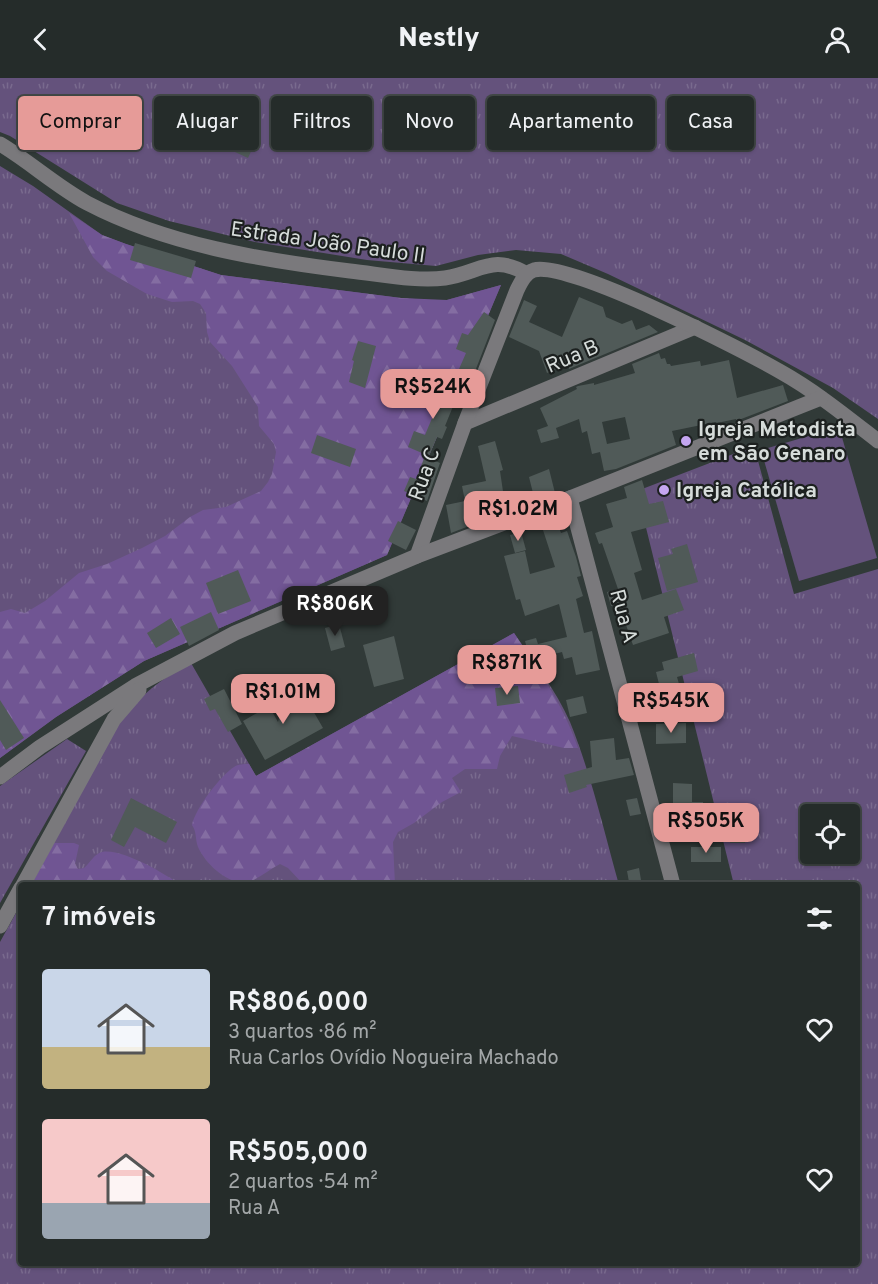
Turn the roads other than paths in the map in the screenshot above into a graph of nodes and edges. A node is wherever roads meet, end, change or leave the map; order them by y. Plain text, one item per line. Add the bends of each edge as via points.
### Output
1 (0, 144) edge
2 (527, 274) junction
3 (695, 327) junction
4 (820, 398) junction
5 (465, 423) junction
6 (878, 441) edge
7 (570, 498) junction
8 (417, 556) junction
9 (154, 675) junction
10 (0, 777) edge
11 (25, 882) edge
12 (672, 882) edge
13 (18, 894) edge
14 (0, 926) edge

1 - 2 street, Estrada João Paulo II via 111,215 192,243 273,260 418,278 445,278 493,264 514,266
2 - 3 street, Estrada João Paulo II via 538,269 567,273
2 - 5 street, Rua C via 517,290
3 - 4 street, Estrada João Paulo II via 782,372
3 - 5 street, Rua B
4 - 6 street, Estrada João Paulo II
4 - 7 street
5 - 8 street, Rua C
7 - 8 street
7 - 12 street, Rua A
8 - 9 street via 235,633
9 - 10 street
9 - 11 street via 114,719
13 - 14 street

